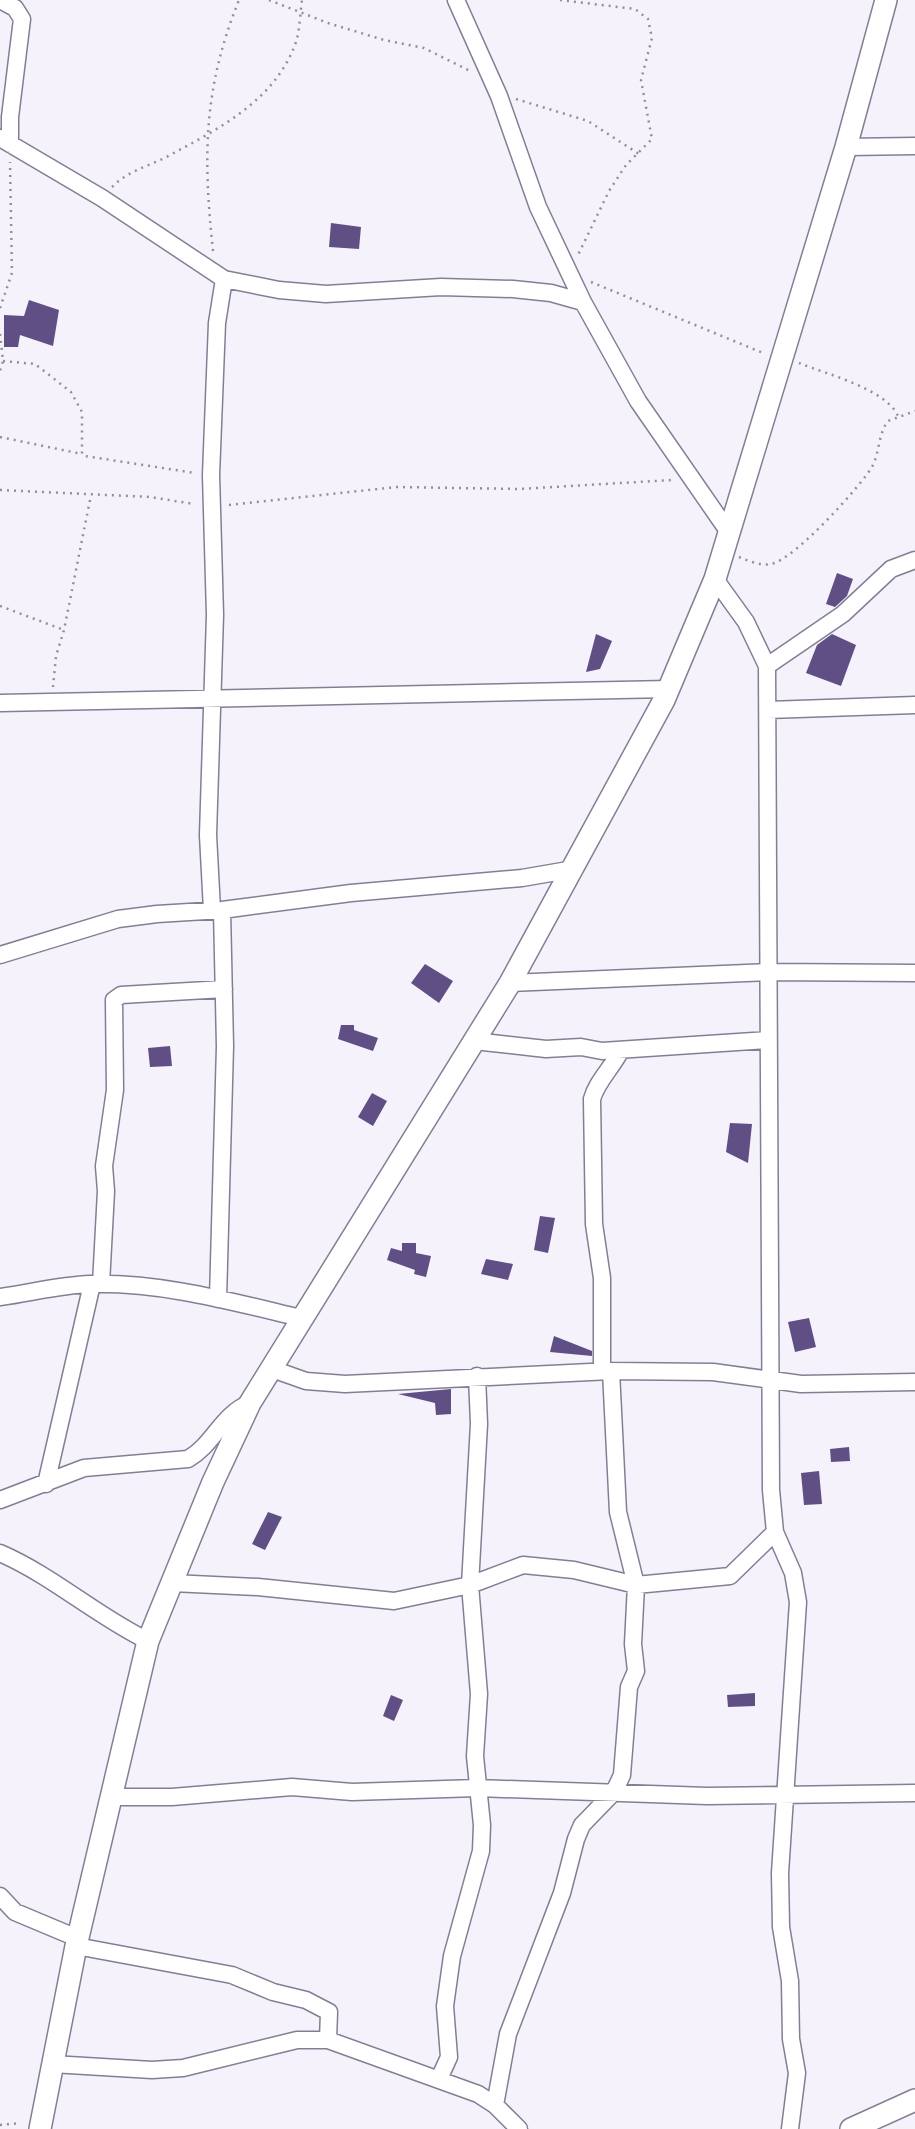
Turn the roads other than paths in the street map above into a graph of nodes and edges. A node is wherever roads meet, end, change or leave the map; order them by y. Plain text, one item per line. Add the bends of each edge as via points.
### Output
1 (1, 0) edge
2 (456, 0) edge
3 (887, 0) edge
4 (5, 141) edge
5 (915, 146) edge
6 (846, 148) junction
7 (220, 274) junction
8 (583, 302) junction
9 (725, 541) junction
10 (915, 560) edge
11 (715, 579) junction
12 (767, 666) junction
13 (669, 689) junction
14 (213, 700) junction
15 (0, 703) edge
16 (915, 705) edge
17 (768, 710) junction
18 (574, 869) junction
19 (217, 910) junction
20 (0, 955) edge
21 (768, 972) junction
22 (915, 973) edge
23 (510, 983) junction
24 (224, 989) junction
25 (768, 1040) junction
26 (474, 1041) junction
27 (621, 1051) junction
28 (97, 1284) junction
29 (0, 1297) edge
30 (218, 1299) junction
31 (301, 1318) junction
32 (272, 1369) junction
33 (606, 1371) junction
34 (477, 1376) junction
35 (772, 1379) junction
36 (915, 1382) edge
37 (250, 1403) junction
38 (46, 1484) junction
39 (0, 1500) edge
40 (775, 1532) junction
41 (0, 1553) edge
42 (172, 1583) junction
43 (470, 1585) junction
44 (636, 1585) junction
45 (148, 1641) junction
46 (477, 1788) junction
47 (614, 1792) junction
48 (915, 1793) edge
49 (787, 1794) junction
50 (112, 1797) junction
51 (0, 1896) edge
52 (77, 1942) junction
53 (328, 2040) junction
54 (52, 2064) junction
55 (439, 2079) junction
56 (915, 2100) edge
57 (495, 2105) junction
58 (40, 2129) edge
59 (519, 2129) edge
60 (790, 2129) edge
61 (851, 2129) edge

1 - 4 street via 22,19
2 - 8 street via 538,207
3 - 6 main road
4 - 7 street
5 - 6 street
6 - 9 main road
7 - 8 street via 279,290 326,294 441,287 513,289
7 - 14 street via 211,475
8 - 9 street
9 - 11 main road
10 - 12 street via 891,569 843,614
11 - 12 street via 746,622
11 - 13 main road
12 - 17 street
13 - 14 street
13 - 18 main road
14 - 15 street
14 - 19 street via 208,774
16 - 17 street
17 - 21 street
18 - 19 street
18 - 23 main road
19 - 20 street via 118,919
19 - 24 street
21 - 22 street
21 - 23 street
21 - 25 street
23 - 26 main road
24 - 28 street via 121,995 114,1000 115,1090 104,1166
24 - 30 street
25 - 27 street
25 - 35 street
26 - 27 street
26 - 31 main road
27 - 33 street via 592,1099 594,1224 602,1278
28 - 29 street
28 - 30 street
28 - 38 street
30 - 31 street
31 - 32 main road
32 - 34 street via 306,1381 345,1384
32 - 37 main road
33 - 34 street
33 - 35 street via 713,1372
33 - 44 street via 618,1512
34 - 43 street via 480,1424
35 - 36 street via 801,1384
35 - 40 street
37 - 38 street via 235,1409 199,1453 188,1459 84,1468
37 - 42 main road
38 - 39 street
40 - 44 street via 730,1576
40 - 49 street via 793,1573 798,1602
41 - 45 street via 40,1572 110,1622
42 - 43 street via 258,1587 377,1601
42 - 45 main road
43 - 44 street via 523,1565 574,1570
43 - 46 street via 478,1682
44 - 47 street via 636,1671 629,1687 622,1775
45 - 50 main road
46 - 47 street
46 - 50 street via 352,1792 292,1787
46 - 55 street via 481,1852 452,1955 445,2006 449,2057
47 - 49 street
47 - 57 street via 582,1825 576,1839 562,1893 508,2034
48 - 49 street
49 - 60 street via 780,1873 790,2039 797,2073
50 - 52 main road
51 - 52 street via 15,1912
52 - 53 street via 232,1975 306,2000 329,2012
52 - 54 main road
53 - 54 street via 297,2040 152,2070
53 - 55 street
54 - 58 main road
55 - 57 street
56 - 61 main road
57 - 59 street

